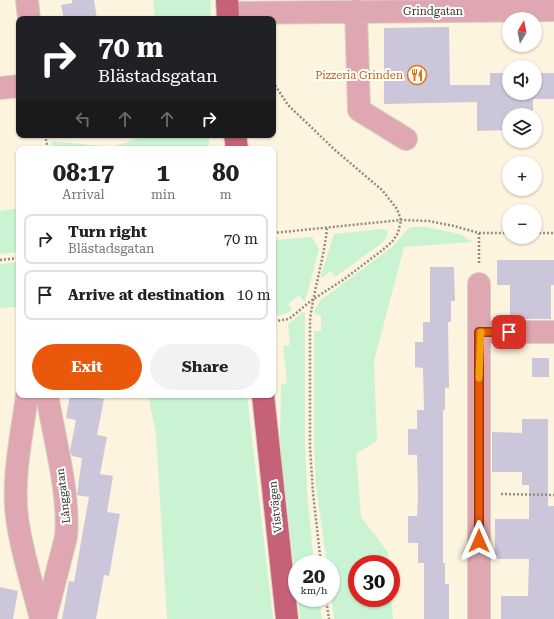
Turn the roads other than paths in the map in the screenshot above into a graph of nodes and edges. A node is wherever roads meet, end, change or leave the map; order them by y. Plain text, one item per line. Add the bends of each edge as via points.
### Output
1 (27, 0) edge
2 (311, 6) edge
3 (554, 10) edge
4 (228, 11) edge
5 (356, 11) junction
6 (29, 16) edge
7 (16, 86) edge
8 (0, 88) edge
9 (406, 139) dead end
10 (479, 284) road end
11 (479, 332) junction
12 (554, 332) edge
13 (27, 398) edge
14 (47, 398) edge
15 (263, 398) edge
16 (51, 420) junction
17 (24, 421) junction
18 (41, 619) edge
19 (45, 619) edge
20 (287, 619) edge
21 (479, 619) edge

1 - 6 street
2 - 4 street, Grindgatan
2 - 5 street, Grindgatan
3 - 5 street, Grindgatan
5 - 9 street via 359,110
7 - 8 street
10 - 11 street
11 - 12 street
11 - 21 street
13 - 17 street
14 - 16 street, Långgatan
15 - 20 main road, Vistvägen
16 - 17 street
16 - 19 street, Långgatan via 61,469 67,527
17 - 18 street via 18,465 17,517

